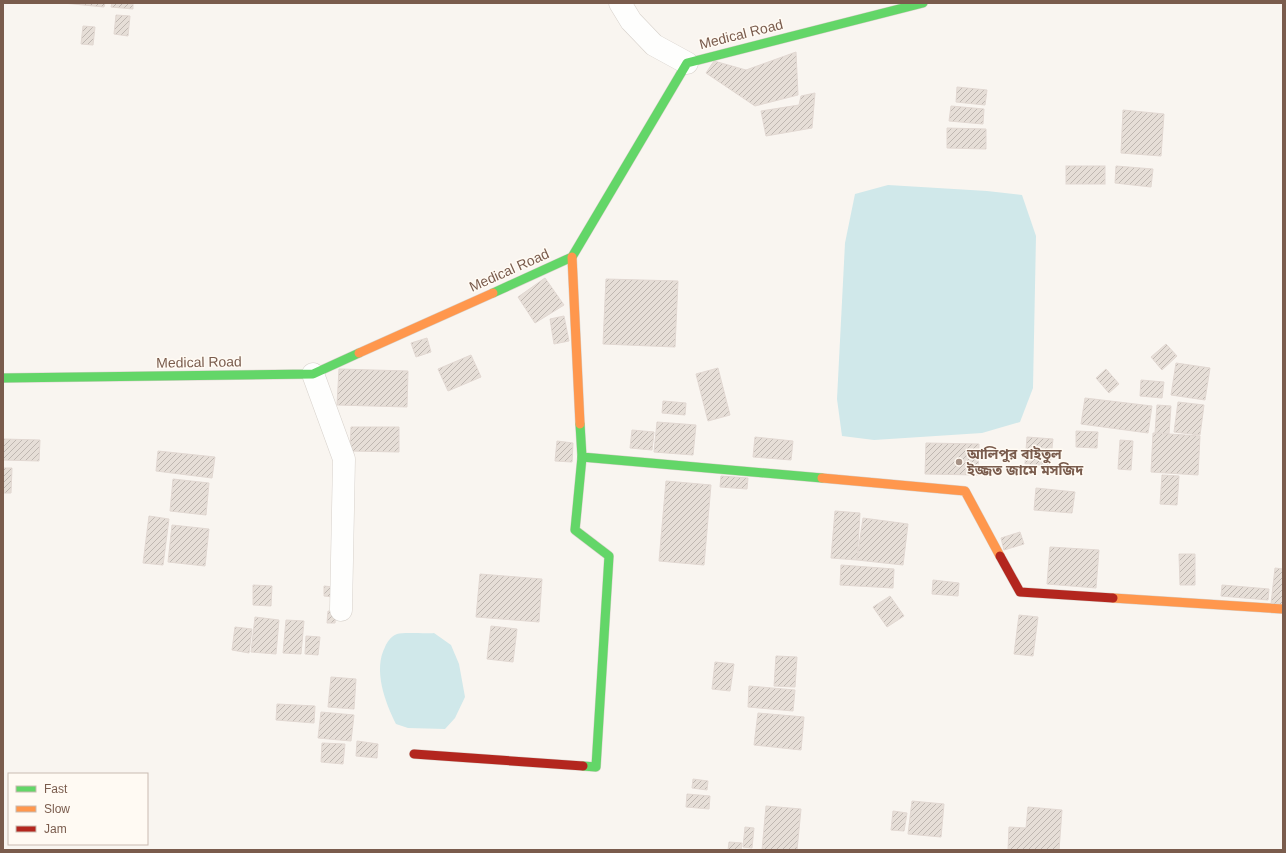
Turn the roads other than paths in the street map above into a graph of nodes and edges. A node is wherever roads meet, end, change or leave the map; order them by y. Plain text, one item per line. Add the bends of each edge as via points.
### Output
1 (620, 3) edge
2 (923, 3) edge
3 (687, 63) junction
4 (572, 257) junction
5 (313, 374) junction
6 (3, 378) edge
7 (582, 457) junction
8 (1283, 609) edge
9 (341, 610) dead end
10 (414, 754) dead end

1 - 3 street via 631,21 654,45
2 - 3 street, Medical Road
3 - 4 street, Medical Road
4 - 5 street, Medical Road
4 - 7 street
5 - 6 street, Medical Road
5 - 9 street via 344,459
7 - 8 street via 965,491 1020,592
7 - 10 street via 575,530 609,556 596,767

